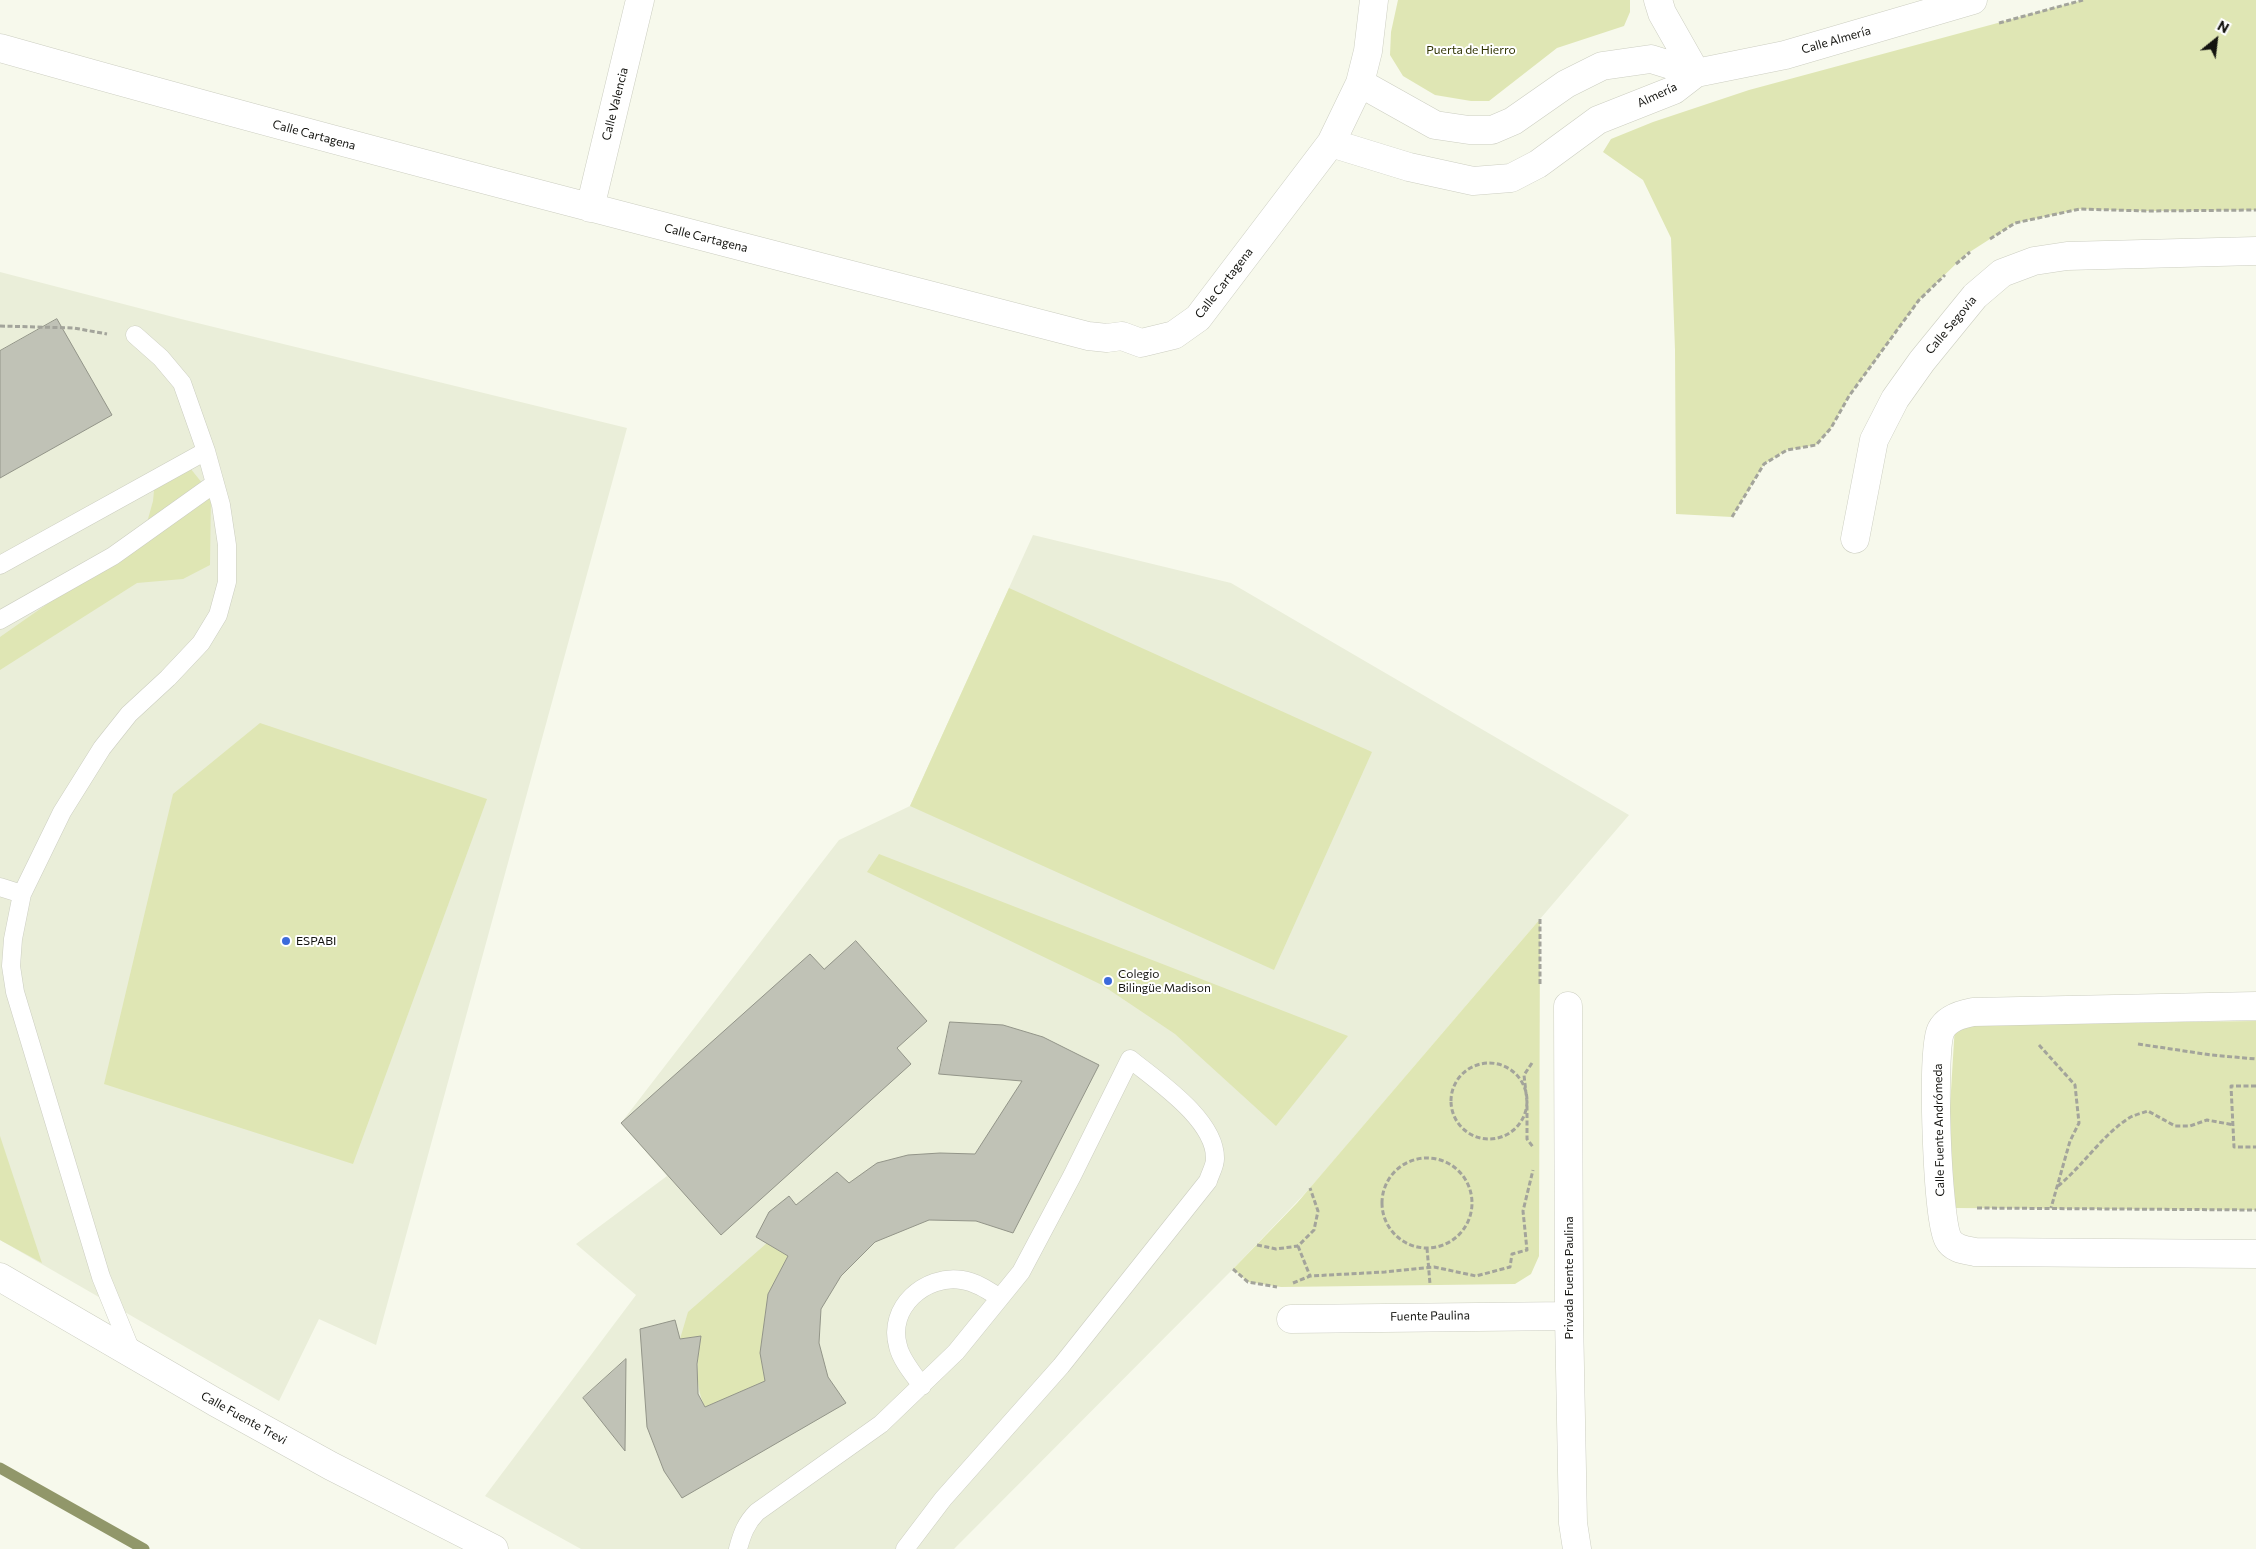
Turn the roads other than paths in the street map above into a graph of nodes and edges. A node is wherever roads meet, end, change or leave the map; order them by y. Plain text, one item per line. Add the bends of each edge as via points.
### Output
1 (640, 0) edge
2 (1374, 0) edge
3 (1658, 0) edge
4 (1973, 0) edge
5 (0, 48) edge
6 (1696, 72) junction
7 (1360, 83) junction
8 (1331, 144) junction
9 (590, 208) junction
10 (2256, 251) edge
11 (135, 336) road end
12 (206, 451) junction
13 (214, 484) junction
14 (1855, 539) dead end
15 (0, 565) edge
16 (0, 620) edge
17 (0, 887) edge
18 (22, 894) junction
19 (1568, 1006) dead end
20 (2256, 1006) edge
21 (2256, 1254) edge
22 (0, 1277) edge
23 (1000, 1298) junction
24 (1569, 1316) junction
25 (1291, 1318) dead end
26 (132, 1353) junction
27 (922, 1386) junction
28 (494, 1549) edge
29 (738, 1549) edge
30 (905, 1549) edge
31 (1577, 1549) edge

1 - 9 street, Calle Valencia
2 - 7 street, Calle Cartagena via 1368,51
3 - 6 street via 1662,13
4 - 6 street, Calle Almería via 1785,54
5 - 9 street, Calle Cartagena
6 - 7 street, Almería via 1651,59 1602,66 1566,84 1513,122 1492,130 1435,125
6 - 8 street, Almería via 1674,90 1598,120 1538,164 1511,178 1473,181 1409,167
7 - 8 street, Calle Cartagena
8 - 9 street, Calle Cartagena via 1198,318 1174,335 1141,343 1122,336 1088,336
10 - 14 street, Calle Segovia via 2067,256 2034,261 2002,273 1975,296 1895,399 1874,440
11 - 12 lane via 182,383
12 - 13 lane
12 - 15 lane
13 - 16 lane via 113,556
13 - 18 lane via 227,545 227,582 218,615 201,643 130,714 102,748 62,812
17 - 18 lane
18 - 26 lane via 11,966 15,992 101,1277
19 - 24 street, Privada Fuente Paulina
20 - 21 street, Calle Fuente Andrómeda via 1973,1012 1959,1015 1943,1026 1938,1039 1936,1112 1938,1183 1945,1232 1949,1242 1957,1248 1974,1252
22 - 26 street, Calle Fuente Trevi
23 - 27 lane via 956,1352
23 - 27 lane via 963,1280 945,1279 928,1284 912,1296 897,1325 898,1346
23 - 30 lane via 1021,1272 1130,1058 1198,1117 1210,1138 1215,1159 1208,1181 1061,1366 943,1499
24 - 25 street, Fuente Paulina
24 - 31 street, Privada Fuente Paulina via 1573,1522
26 - 28 street, Calle Fuente Trevi via 331,1466
27 - 29 lane via 881,1424 757,1512 748,1521

